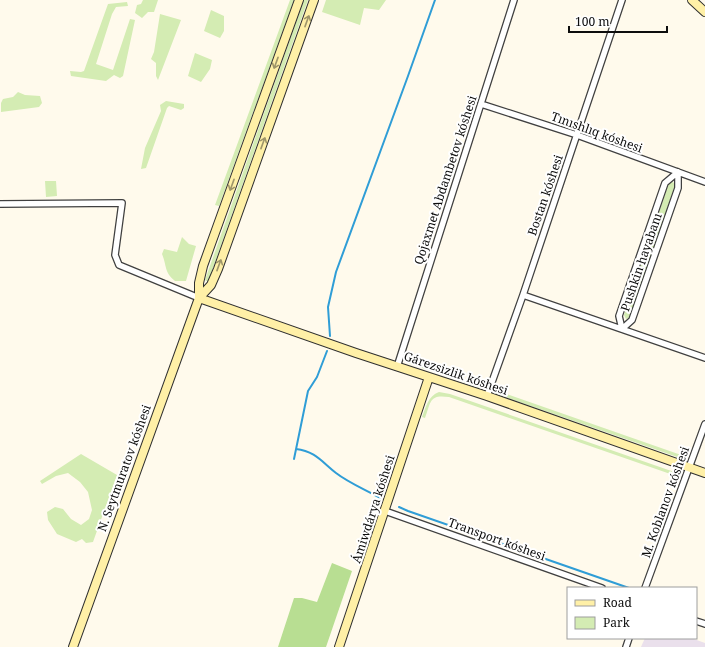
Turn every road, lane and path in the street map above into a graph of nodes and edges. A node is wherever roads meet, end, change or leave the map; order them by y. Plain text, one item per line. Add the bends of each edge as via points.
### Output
1 (299, 0) edge
2 (314, 0) edge
3 (514, 0) edge
4 (622, 0) edge
5 (692, 0) edge
6 (705, 12) edge
7 (481, 104) junction
8 (578, 135) junction
9 (678, 172) junction
10 (705, 182) edge
11 (0, 204) edge
12 (523, 295) junction
13 (198, 298) junction
14 (622, 329) junction
15 (705, 358) edge
16 (397, 367) junction
17 (429, 377) junction
18 (486, 396) junction
19 (705, 424) edge
20 (690, 468) junction
21 (705, 473) edge
22 (385, 511) junction
23 (599, 587) edge
24 (645, 587) edge
25 (73, 647) edge
26 (339, 647) edge

1 -> 13 street via 203,266
13 -> 2 street via 211,285 218,269
3 - 7 street, Qojaxmet Abdambetov kóshesi
4 - 8 street, Bostan kóshesi
5 - 6 street
7 - 8 street, Tınıshlıq kóshesi
7 - 16 street, Qojaxmet Abdambetov kóshesi
8 - 9 street, Tınıshlıq kóshesi
8 - 12 street, Bostan kóshesi
9 - 10 street, Tınıshlıq kóshesi
9 - 14 street, Pushkin hayabanı via 678,188 632,320
9 - 14 street, Pushkin hayabanı via 665,183 619,316
11 - 13 street via 122,203 115,256 119,265
12 - 14 street
12 - 18 street, Bostan kóshesi
13 - 16 street, Gárezsizlik kóshesi
13 - 25 street, N. Seytmuratov kóshesi
14 - 15 street
16 - 17 street, Gárezsizlik kóshesi
17 - 18 street, Gárezsizlik kóshesi
17 - 22 street, Ámiwdárya kóshesi
18 - 20 street, Gárezsizlik kóshesi
19 - 20 street, M. Koblanov kóshesi
20 - 21 street, Gárezsizlik kóshesi
20 - 24 street, M. Koblanov kóshesi
22 - 23 street, Transport kóshesi
22 - 26 street, Ámiwdárya kóshesi

